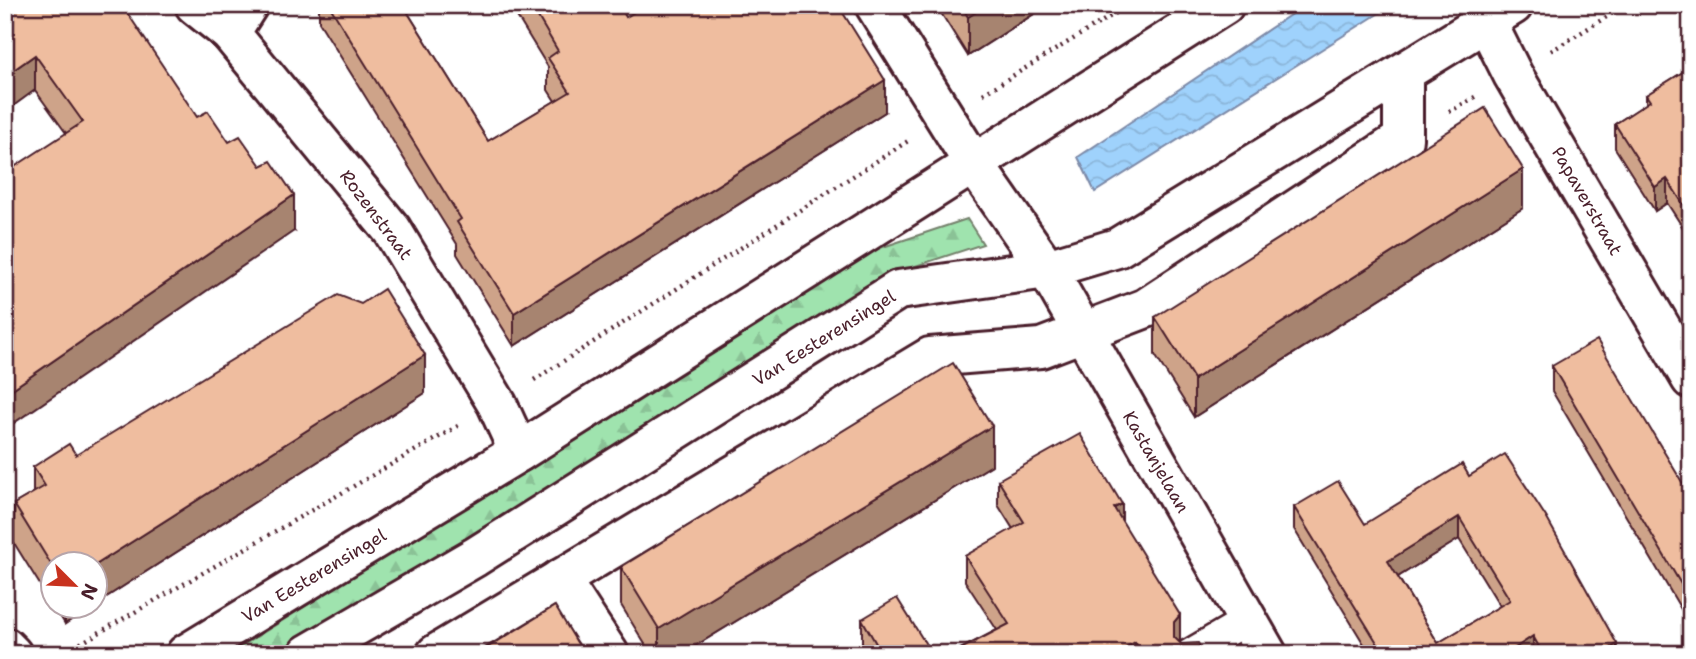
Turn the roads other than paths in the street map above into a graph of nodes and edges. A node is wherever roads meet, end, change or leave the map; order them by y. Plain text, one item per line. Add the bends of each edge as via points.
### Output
1 (195, 5) edge
2 (874, 5) edge
3 (1224, 5) edge
4 (1492, 11) edge
5 (239, 19) edge
6 (1404, 74) junction
7 (974, 164) junction
8 (1047, 269) junction
9 (1082, 333) junction
10 (1691, 379) edge
11 (519, 452) junction
12 (560, 579) junction
13 (1247, 620) junction
14 (5, 648) edge
15 (12, 654) edge
16 (186, 654) edge
17 (308, 654) edge
18 (436, 654) edge
19 (608, 654) edge
20 (1189, 654) edge
21 (1267, 654) edge

1 - 5 street, Rozenstraat
2 - 7 street, Kastanjelaan
3 - 7 street, Van Eesterensingel
4 - 6 street, Van Eesterensingel
4 - 10 street, Papaverstraat via 1513,75
5 - 11 street, Rozenstraat via 392,230 497,404
6 - 8 street, Van Eesterensingel via 1116,248
6 - 9 street via 1403,139 1146,308
7 - 8 street, Kastanjelaan
7 - 11 street, Van Eesterensingel
8 - 9 street, Kastanjelaan
8 - 17 street, Van Eesterensingel via 898,290 475,557
9 - 12 street via 1041,348 930,357
9 - 13 street, Kastanjelaan
11 - 16 street, Van Eesterensingel
12 - 18 street
12 - 19 street
13 - 20 lane
13 - 21 street, Kastanjelaan
14 - 15 street

